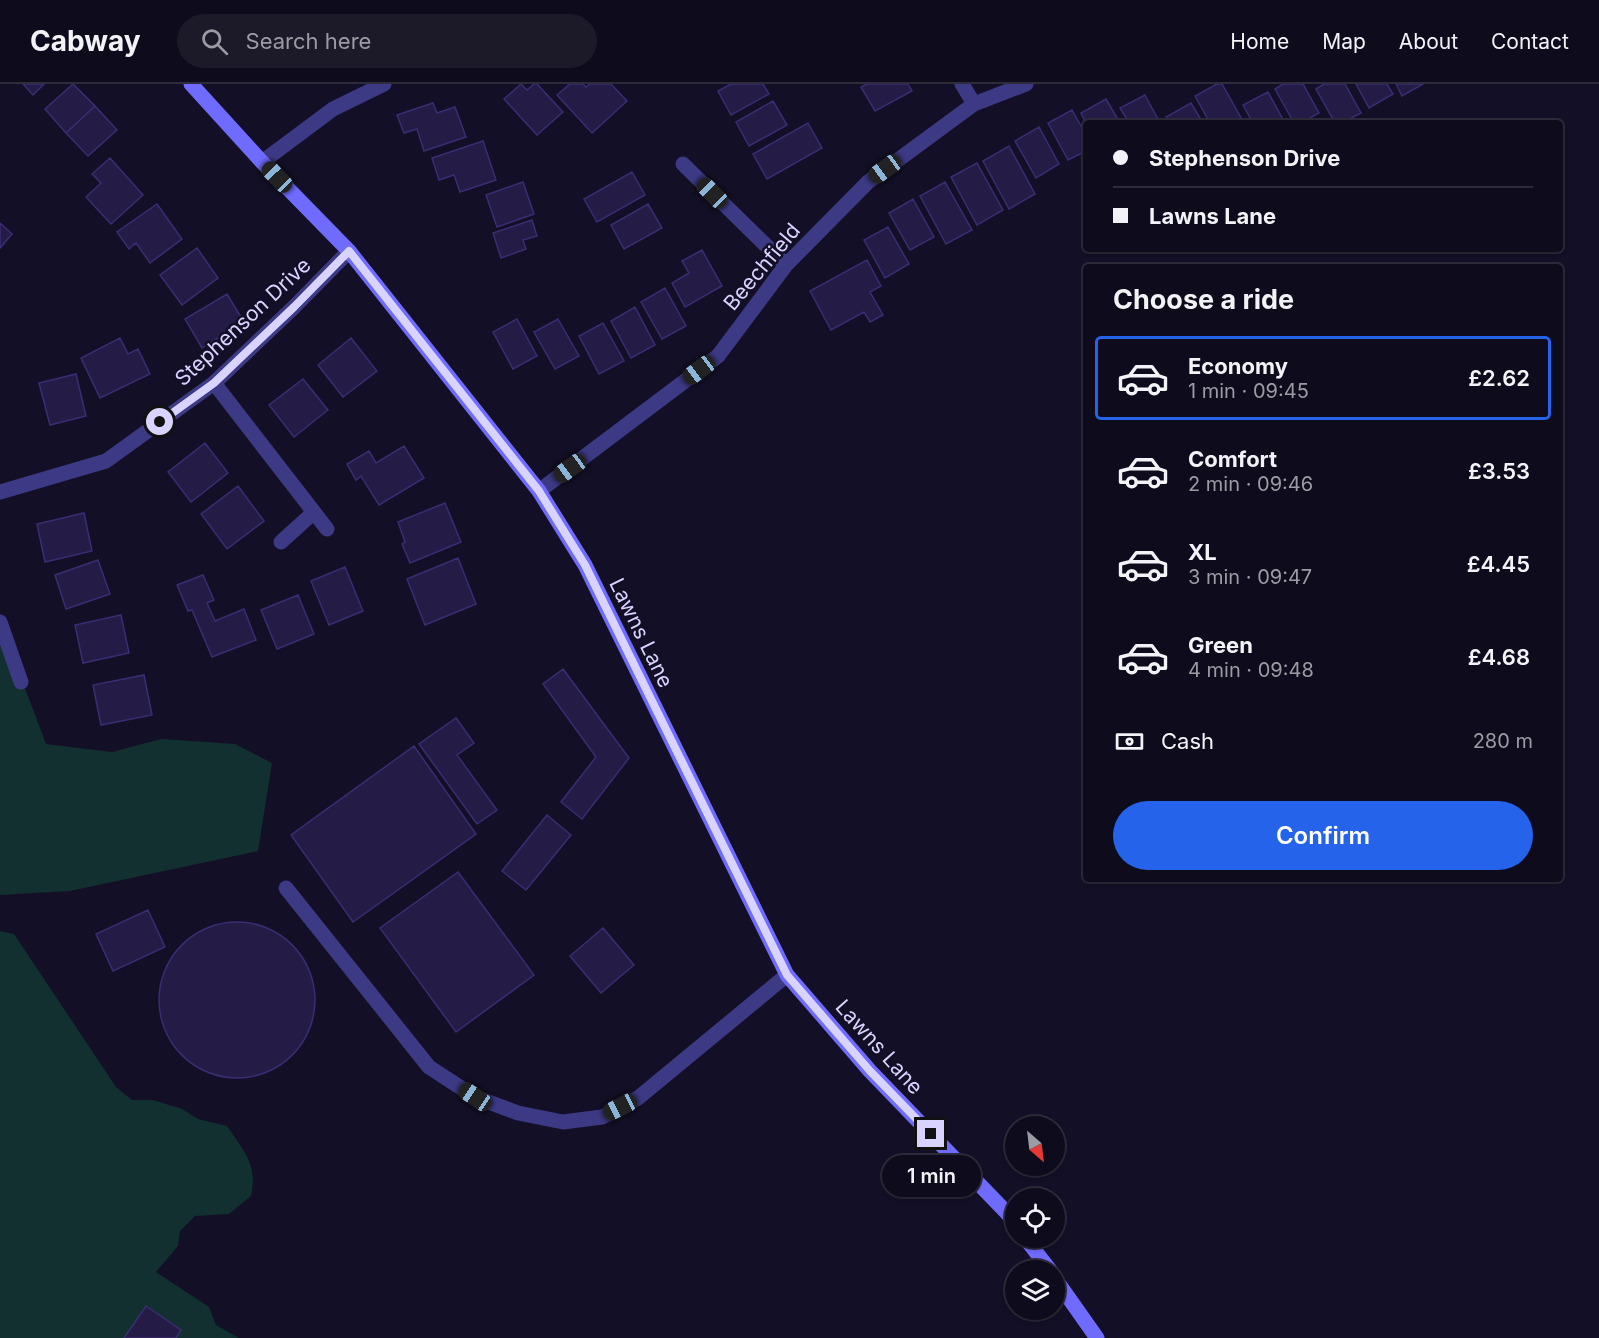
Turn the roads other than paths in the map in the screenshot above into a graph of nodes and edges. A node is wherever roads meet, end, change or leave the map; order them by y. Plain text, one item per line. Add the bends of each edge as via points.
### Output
1 (191, 84) edge
2 (384, 84) edge
3 (962, 84) edge
4 (1026, 84) edge
5 (974, 104) junction
6 (262, 162) junction
7 (682, 164) dead end
8 (349, 251) junction
9 (786, 266) junction
10 (214, 383) junction
11 (539, 491) junction
12 (0, 492) edge
13 (313, 513) junction
14 (327, 529) dead end
15 (282, 543) dead end
16 (0, 622) edge
17 (21, 682) dead end
18 (286, 888) dead end
19 (787, 975) junction
20 (1005, 1211) edge
21 (1033, 1248) edge
22 (1042, 1260) edge
23 (1065, 1293) edge
24 (1097, 1338) edge

1 - 6 street, Lawns Lane
2 - 6 street via 333,109
3 - 5 street
4 - 5 street, Beechfield
5 - 9 street, Beechfield via 867,182
6 - 8 street, Lawns Lane
7 - 9 street
8 - 10 street, Stephenson Drive
8 - 11 street, Lawns Lane
9 - 11 street, Beechfield via 718,356
10 - 12 street, Stephenson Drive via 106,460
10 - 13 street
11 - 19 street, Lawns Lane via 585,565
13 - 14 street
13 - 15 street
16 - 17 street
18 - 19 street via 429,1067 475,1097 518,1113 564,1122 602,1117 638,1098
19 - 20 street, Lawns Lane via 870,1071
21 - 22 street
23 - 24 street

